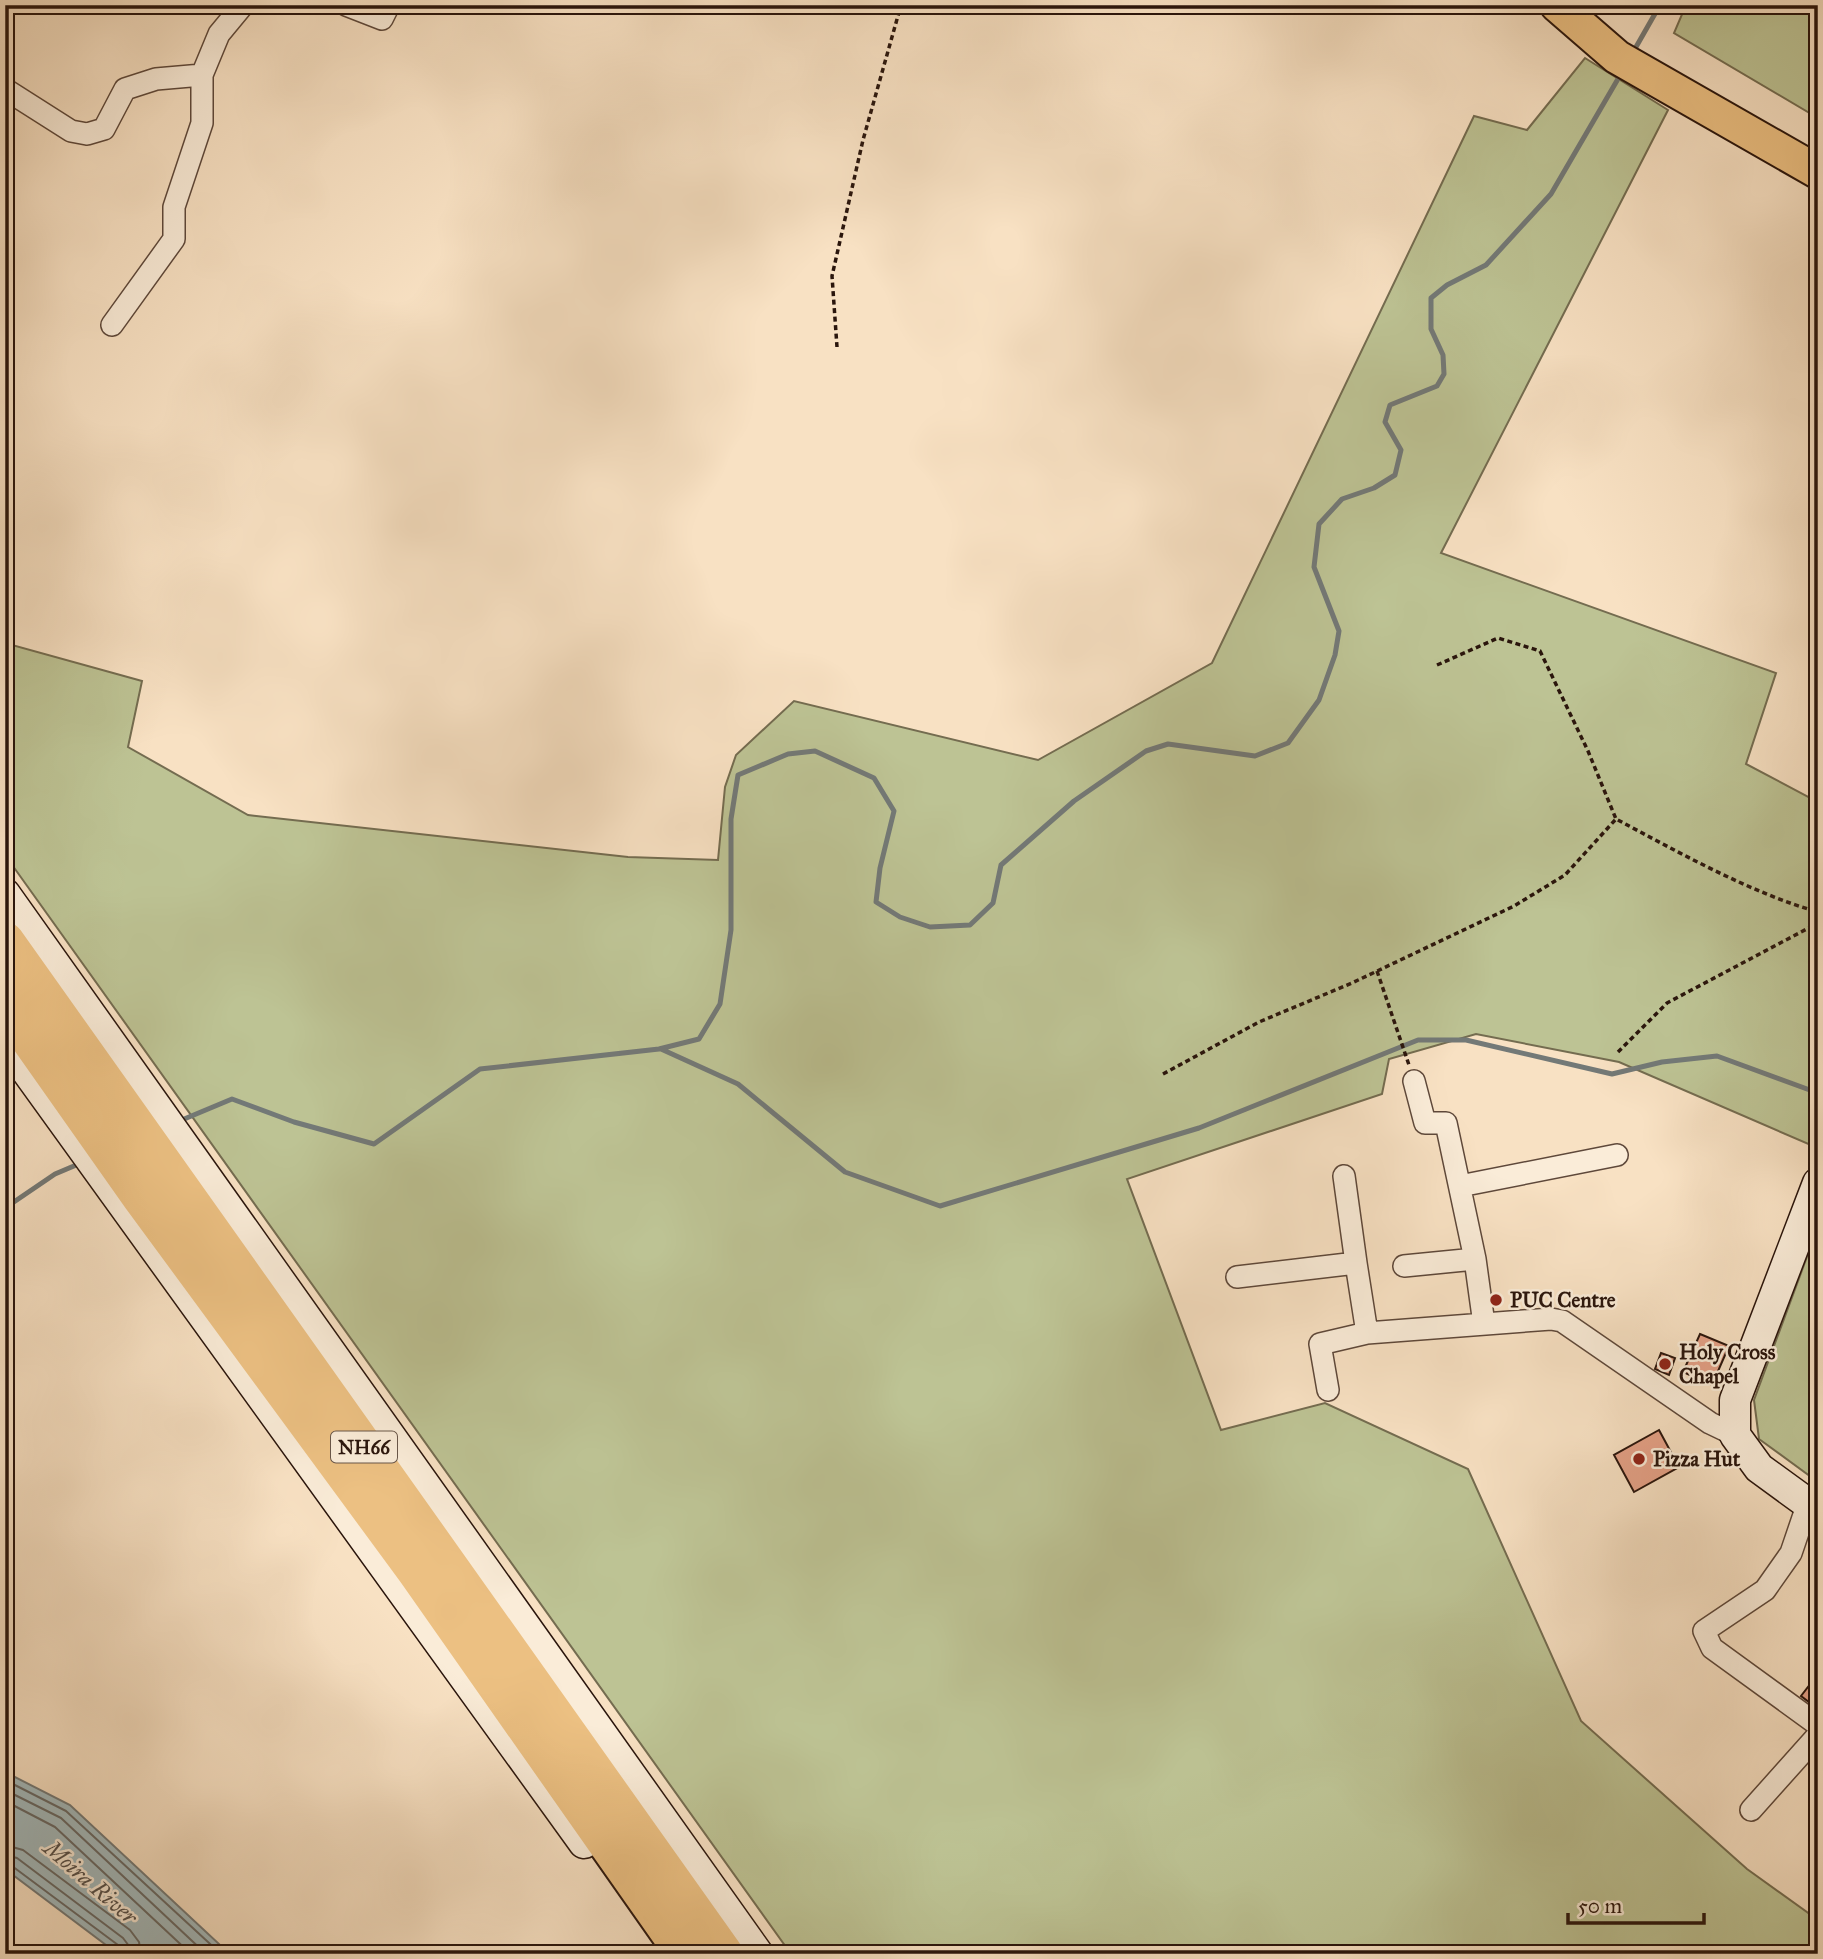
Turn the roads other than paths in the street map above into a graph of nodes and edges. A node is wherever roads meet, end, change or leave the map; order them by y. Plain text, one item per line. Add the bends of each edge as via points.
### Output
1 (243, 5) edge
2 (346, 5) edge
3 (389, 5) edge
4 (1557, 5) edge
5 (1570, 5) edge
6 (202, 75) junction
7 (5, 89) edge
8 (1818, 151) edge
9 (1818, 172) edge
10 (113, 325) dead end
11 (5, 894) edge
12 (5, 941) edge
13 (5, 1004) edge
14 (5, 1041) edge
15 (1414, 1080) road end
16 (1617, 1155) dead end
17 (1344, 1176) dead end
18 (1818, 1183) edge
19 (1460, 1186) junction
20 (1475, 1259) junction
21 (1356, 1263) junction
22 (1404, 1266) dead end
23 (1237, 1277) dead end
24 (1484, 1324) junction
25 (1367, 1333) junction
26 (1328, 1390) dead end
27 (1735, 1435) junction
28 (1813, 1507) edge
29 (1818, 1725) edge
30 (1818, 1735) edge
31 (1751, 1810) dead end
32 (664, 1954) edge
33 (685, 1954) edge
34 (724, 1954) edge
35 (758, 1954) edge

1 - 6 street via 219,34
2 - 3 street via 382,19
4 - 9 main road via 1617,57
5 - 8 main road
6 - 7 street via 156,79 125,89 104,129 86,134 71,131
6 - 10 street via 202,123 174,207 174,239
11 - 35 street
12 - 34 highway, NH66
13 - 33 highway, NH66 via 416,1571
14 - 32 street
15 - 19 street via 1425,1123 1446,1122
16 - 19 street
17 - 21 street
18 - 27 street via 1735,1400
19 - 20 street
20 - 22 street
20 - 24 street
21 - 23 street
21 - 25 street
24 - 25 street
24 - 27 street via 1562,1321 1710,1423
25 - 26 street via 1320,1344
27 - 28 street via 1759,1468
28 - 29 street via 1791,1553 1765,1590 1704,1631 1712,1648
30 - 31 street

